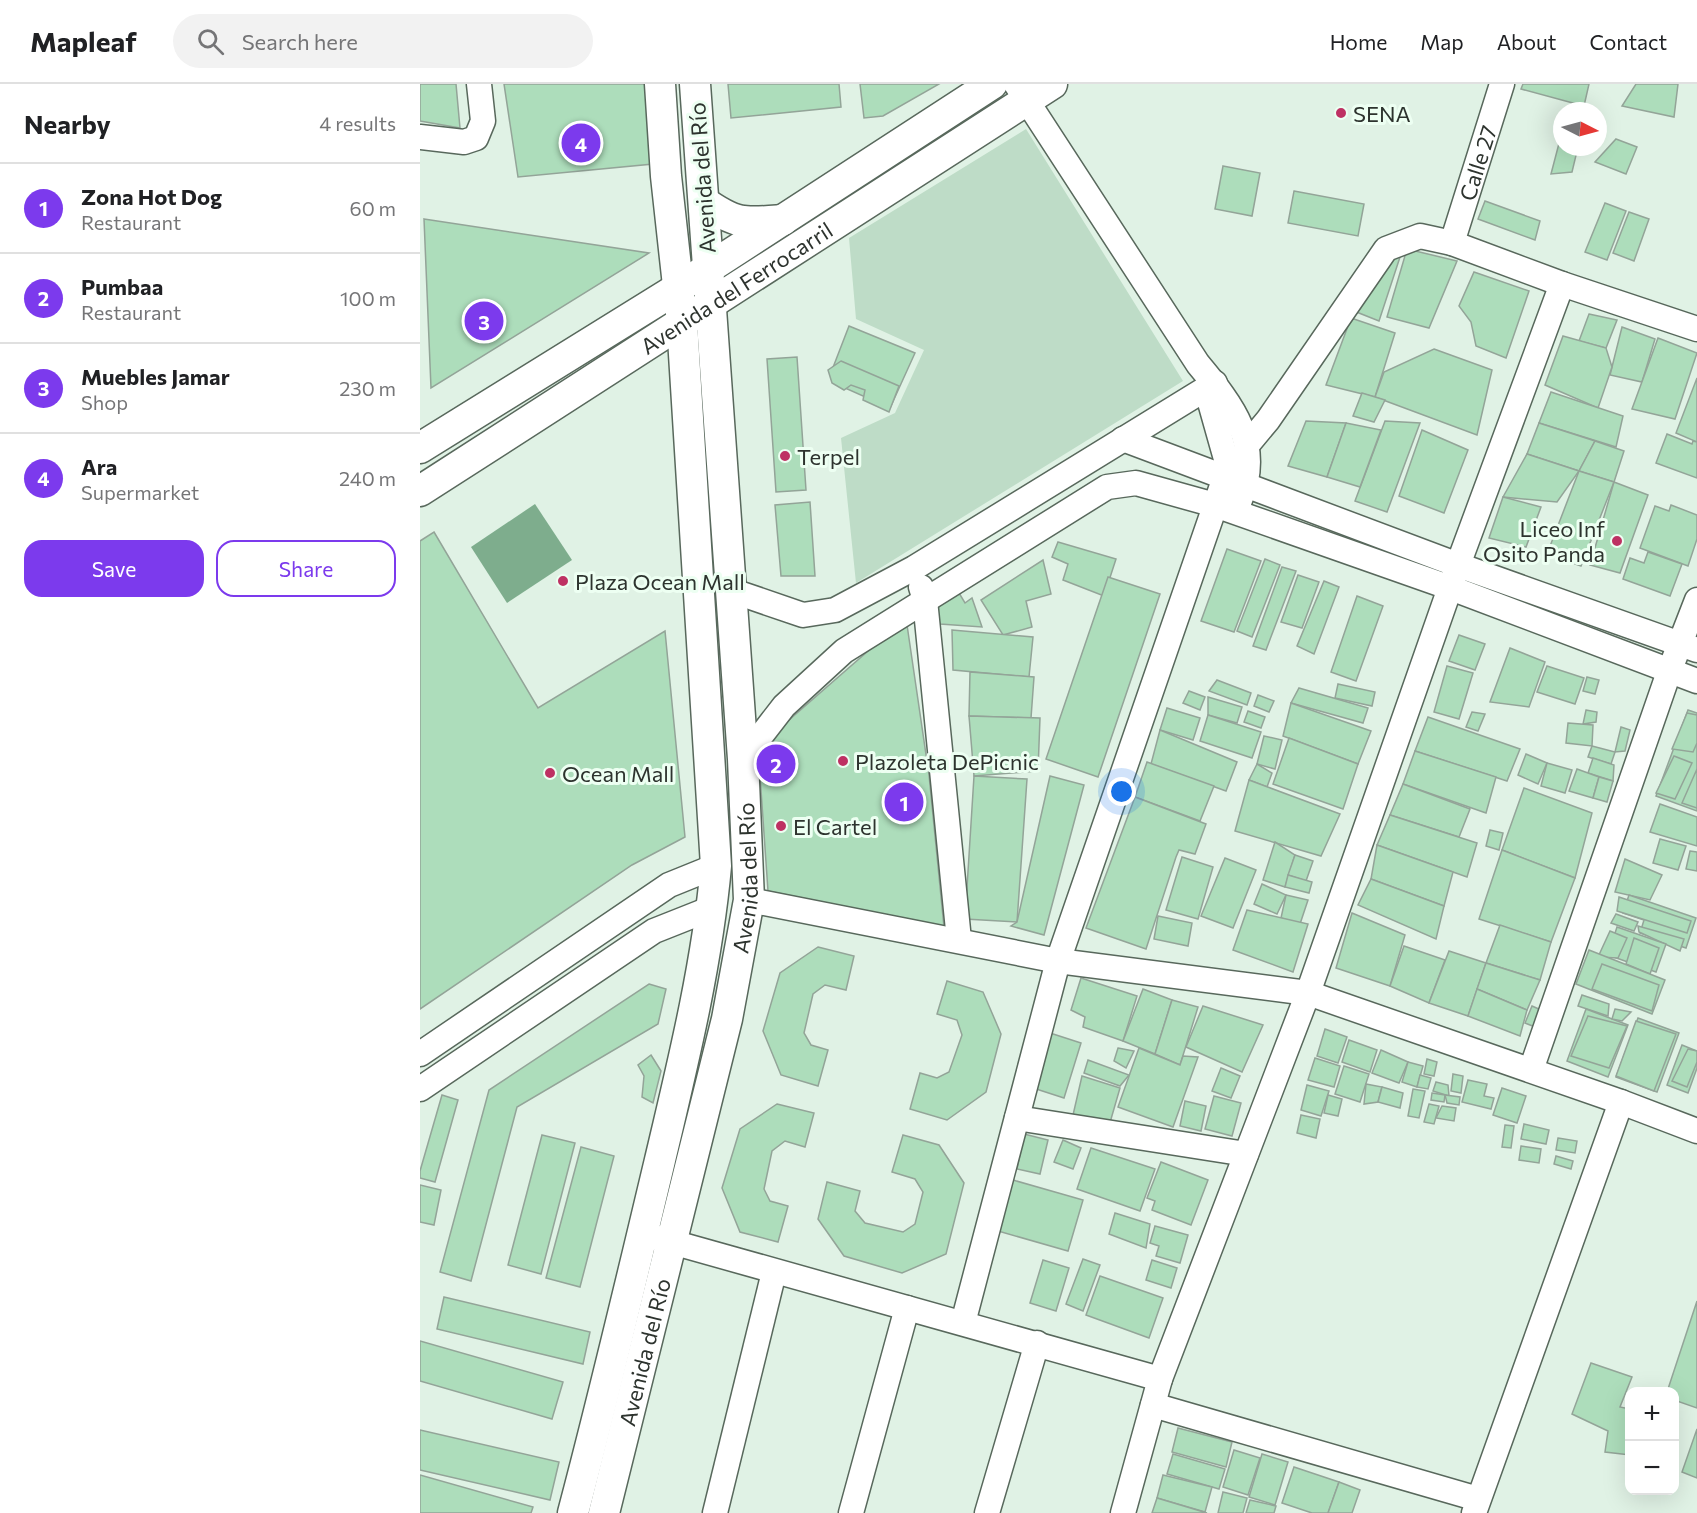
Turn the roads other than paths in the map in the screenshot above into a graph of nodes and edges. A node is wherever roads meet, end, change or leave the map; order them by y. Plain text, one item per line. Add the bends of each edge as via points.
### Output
1 (479, 84) edge
2 (660, 84) edge
3 (695, 84) edge
4 (992, 84) edge
5 (1052, 84) edge
6 (1502, 84) edge
7 (1021, 92) edge
8 (420, 137) edge
9 (704, 202) junction
10 (783, 220) junction
11 (1452, 243) junction
12 (709, 267) junction
13 (1562, 284) junction
14 (678, 288) junction
15 (712, 305) junction
16 (682, 322) junction
17 (1695, 322) edge
18 (1210, 385) junction
19 (1123, 440) junction
20 (1248, 444) junction
21 (420, 448) edge
22 (1235, 483) junction
23 (420, 491) edge
24 (1226, 509) junction
25 (914, 568) junction
26 (1454, 576) junction
27 (730, 590) junction
28 (925, 600) junction
29 (1697, 600) edge
30 (1689, 647) edge
31 (1670, 672) junction
32 (1697, 681) edge
33 (743, 759) junction
34 (716, 866) junction
35 (749, 900) junction
36 (712, 908) junction
37 (958, 940) junction
38 (1058, 961) junction
39 (1308, 993) junction
40 (420, 1054) edge
41 (1532, 1070) junction
42 (420, 1089) edge
43 (1621, 1102) junction
44 (1017, 1118) junction
45 (1697, 1131) edge
46 (1246, 1154) junction
47 (643, 1234) junction
48 (672, 1243) junction
49 (774, 1272) junction
50 (907, 1308) junction
51 (963, 1323) junction
52 (1037, 1343) junction
53 (1160, 1379) junction
54 (1153, 1405) junction
55 (1476, 1506) edge
56 (573, 1513) edge
57 (604, 1513) edge
58 (716, 1513) edge
59 (851, 1513) edge
60 (987, 1513) edge
61 (1123, 1513) edge

1 - 8 street via 483,121 476,138 464,142
2 - 14 main road, Avenida del Río
3 - 9 main road, Avenida del Río
4 - 10 main road, Avenida del Ferrocarril
5 - 7 main road, Avenida del Ferrocarril
6 - 11 street, Calle 27
7 - 15 main road, Avenida del Ferrocarril
7 - 18 street
9 - 10 main road via 744,223
9 - 12 main road, Avenida del Río
10 - 12 main road, Avenida del Ferrocarril
11 - 13 street
11 - 20 street via 1420,236 1386,249
12 - 14 main road, Avenida del Ferrocarril
12 - 15 main road, Avenida del Río
13 - 17 street
13 - 26 street
14 - 16 main road, Avenida del Río
14 - 21 main road, Avenida del Ferrocarril
15 - 16 main road, Avenida del Ferrocarril
15 - 27 main road, Avenida del Río
16 - 23 main road, Avenida del Ferrocarril
16 - 34 main road, Avenida del Río
18 - 19 street
18 - 20 street via 1229,402
18 - 22 street
19 - 22 street
19 - 25 street
20 - 22 street
22 - 24 street
22 - 26 street
24 - 26 street
24 - 28 street via 1136,483 1107,487
24 - 38 street
25 - 27 street via 824,613 803,615
25 - 28 street
26 - 30 street
26 - 31 street
26 - 39 street
27 - 33 main road, Avenida del Río
28 - 33 street via 844,651 784,706
28 - 37 street
29 - 30 street
30 - 31 street
31 - 32 street
31 - 41 street
33 - 35 main road, Avenida del Río
34 - 36 main road, Avenida del Río
34 - 40 street via 669,885
35 - 37 street
35 - 48 main road, Avenida del Río via 728,1019
36 - 42 street via 654,932
36 - 47 main road, Avenida del Río via 693,1020
37 - 38 street
38 - 39 street
38 - 44 street
39 - 41 street
39 - 46 street
41 - 43 street
43 - 45 street
43 - 55 street
44 - 46 street
44 - 51 street
46 - 53 street
47 - 48 street
47 - 56 main road, Avenida del Río
48 - 49 street
48 - 57 main road, Avenida del Río
49 - 50 street
49 - 58 street
50 - 51 street
50 - 59 street
51 - 52 street
52 - 53 street
52 - 60 street
53 - 54 street
54 - 55 street
54 - 61 street

